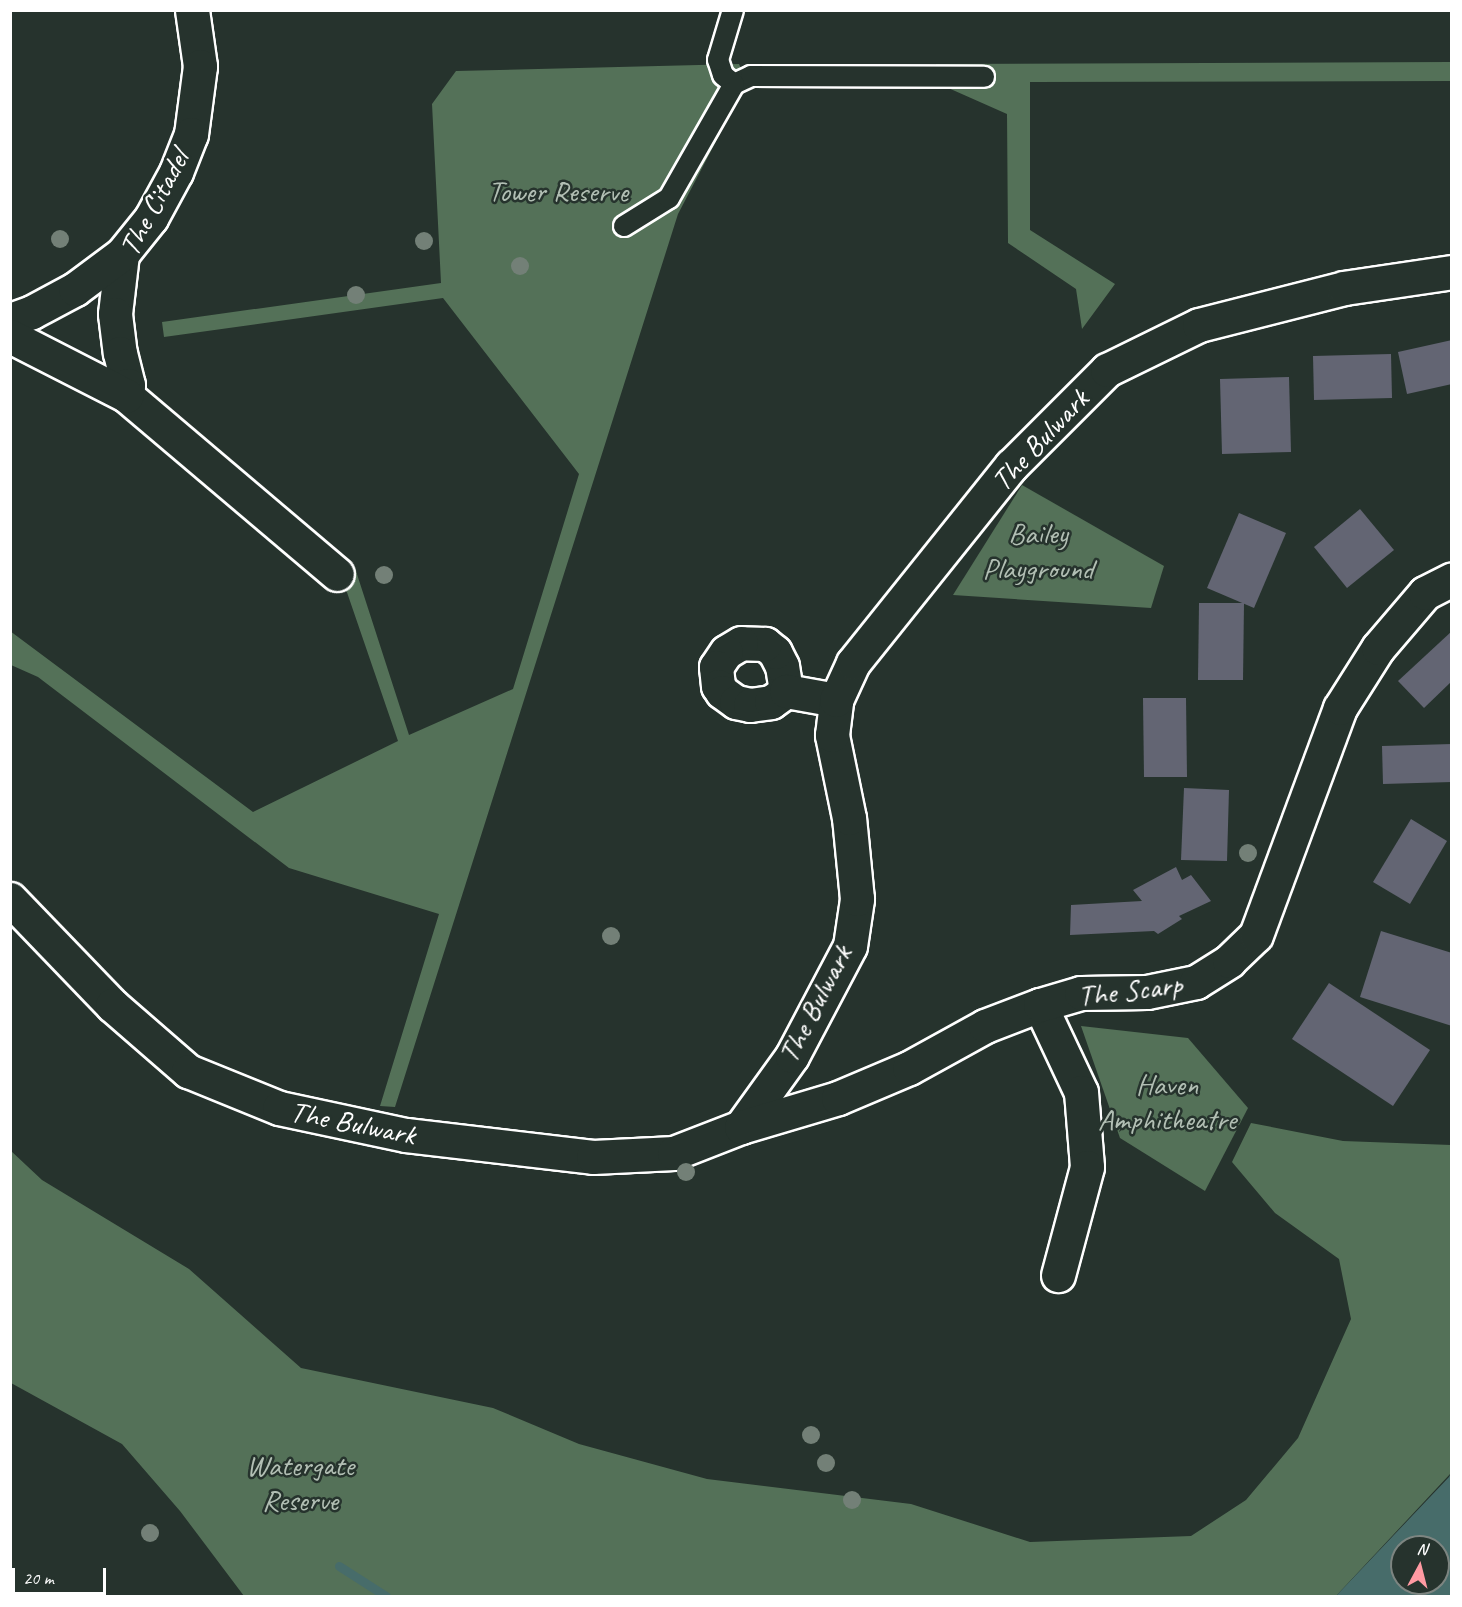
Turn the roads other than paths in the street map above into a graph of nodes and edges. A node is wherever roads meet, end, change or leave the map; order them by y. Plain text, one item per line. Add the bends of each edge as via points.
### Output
1 (192, 10) edge
2 (733, 10) edge
3 (984, 77) dead end
4 (734, 84) junction
5 (624, 226) dead end
6 (122, 254) junction
7 (1452, 272) edge
8 (10, 320) edge
9 (10, 336) edge
10 (127, 396) junction
11 (337, 574) dead end
12 (1452, 579) edge
13 (786, 691) dead end
14 (836, 700) junction
15 (10, 898) edge
16 (1040, 1005) junction
17 (741, 1127) junction
18 (1058, 1275) dead end

1 - 6 street, The Citadel via 200,66 190,134 176,172 151,218
2 - 4 lane via 718,60 723,75
3 - 4 lane via 751,76
4 - 5 lane via 669,198
6 - 8 street via 75,290
6 - 10 street, The Citadel via 115,314
7 - 14 street, The Bulwark via 1344,288 1199,325 1107,370 1011,466 853,663
9 - 10 street
10 - 11 street
12 - 16 street, The Scarp via 1425,593 1378,648 1340,708 1256,935 1229,962 1196,982 1147,992 1081,993
13 - 14 street
14 - 17 street, The Bulwark via 832,735 849,818 856,899 850,946 792,1056
15 - 17 street, The Bulwark via 112,1005 188,1071 279,1108 406,1135 593,1158 674,1153
16 - 17 street, The Scarp via 985,1026 909,1068 838,1098
16 - 18 street via 1081,1092 1087,1167

